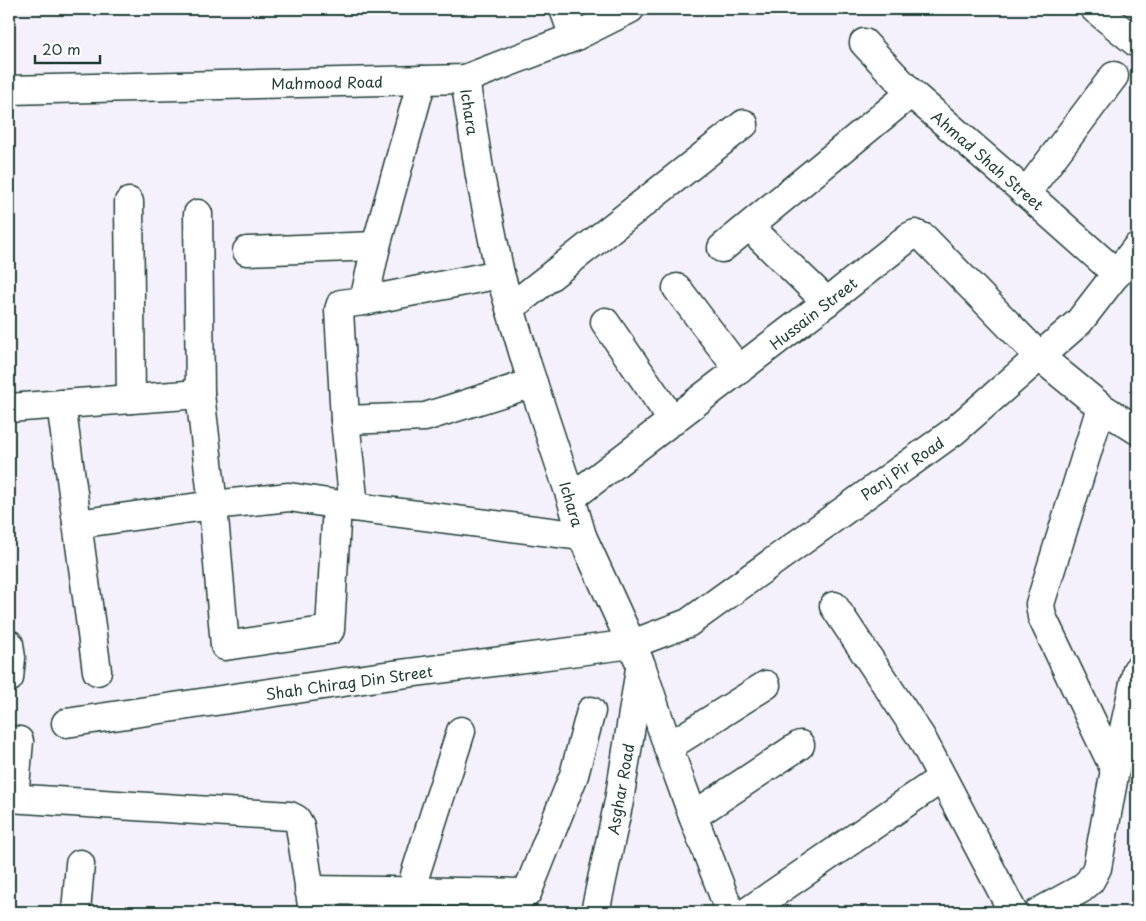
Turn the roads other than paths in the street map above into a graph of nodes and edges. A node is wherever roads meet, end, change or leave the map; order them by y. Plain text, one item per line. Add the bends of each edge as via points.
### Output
1 (564, 9) edge
2 (630, 9) edge
3 (1095, 9) edge
4 (574, 37) junction
5 (864, 43) dead end
6 (1137, 43) edge
7 (1114, 76) dead end
8 (465, 79) junction
9 (422, 80) junction
10 (9, 90) edge
11 (911, 93) junction
12 (744, 124) dead end
13 (1026, 193) junction
14 (129, 202) dead end
15 (198, 214) dead end
16 (761, 238) dead end
17 (376, 246) junction
18 (1137, 247) edge
19 (722, 248) dead end
20 (248, 251) dead end
21 (500, 274) junction
22 (1117, 274) junction
23 (677, 288) dead end
24 (364, 301) junction
25 (827, 302) junction
26 (510, 308) junction
27 (605, 322) dead end
28 (1040, 357) junction
29 (739, 370) junction
30 (533, 383) junction
31 (200, 394) junction
32 (132, 399) junction
33 (61, 404) junction
34 (9, 408) edge
35 (1101, 408) junction
36 (345, 420) junction
37 (673, 421) junction
38 (1137, 430) edge
39 (571, 498) junction
40 (213, 505) junction
41 (345, 506) junction
42 (77, 524) junction
43 (582, 536) junction
44 (834, 606) dead end
45 (9, 644) edge
46 (636, 655) junction
47 (1137, 670) edge
48 (97, 671) dead end
49 (9, 678) edge
50 (766, 685) dead end
51 (591, 711) dead end
52 (66, 723) dead end
53 (461, 731) dead end
54 (9, 740) edge
55 (800, 745) dead end
56 (668, 747) junction
57 (1116, 770) junction
58 (942, 778) junction
59 (11, 798) edge
60 (693, 816) junction
61 (80, 864) dead end
62 (416, 892) junction
63 (311, 901) edge
64 (76, 912) edge
65 (595, 912) edge
66 (730, 912) edge
67 (747, 912) edge
68 (1013, 912) edge
69 (1038, 912) edge

1 - 4 street
2 - 4 street, Mahmood Road
3 - 6 street
4 - 8 street, Mahmood Road
5 - 11 street, Ahmad Shah Street
7 - 13 street
8 - 9 street, Mahmood Road
8 - 21 street, Ichara
9 - 10 street, Mahmood Road
9 - 17 street
11 - 13 street, Ahmad Shah Street
11 - 19 street
12 - 26 street
13 - 22 street, Ahmad Shah Street
14 - 32 street
15 - 31 street
16 - 25 street
17 - 20 street
17 - 24 street
18 - 22 street, Panj Pir Road
21 - 24 street
21 - 26 street, Ichara
22 - 28 street, Panj Pir Road via 1079,322
23 - 29 street
24 - 36 street via 341,304 339,310
25 - 28 street, Hussain Street via 916,234 924,238
25 - 29 street, Hussain Street
26 - 30 street, Ichara
27 - 37 street
28 - 35 street
28 - 46 street, Panj Pir Road via 954,432 688,623
29 - 37 street, Hussain Street
30 - 36 street via 425,416
30 - 39 street, Ichara
31 - 32 street
31 - 40 street
32 - 33 street
33 - 34 street
33 - 42 street
35 - 38 street
35 - 57 street via 1040,604 1042,617
36 - 41 street
37 - 39 street, Hussain Street
39 - 43 street, Ichara
40 - 41 street via 289,497
40 - 41 street via 225,646 330,630
40 - 42 street
41 - 43 street
42 - 48 street
43 - 46 street, Ichara
44 - 58 street via 921,737
45 - 49 street
46 - 52 street, Shah Chirag Din Street via 377,677
46 - 56 street, Ichara
46 - 65 street, Asghar Road via 619,801
47 - 57 street
50 - 56 street
51 - 62 street via 574,775 528,893
53 - 62 street via 415,874
54 - 59 street via 19,741
55 - 60 street
56 - 60 street, Ichara
57 - 69 street via 1097,868 1090,881
58 - 67 street
58 - 68 street
59 - 63 street via 290,816 300,826
60 - 66 street, Ichara
61 - 64 street
62 - 63 street

